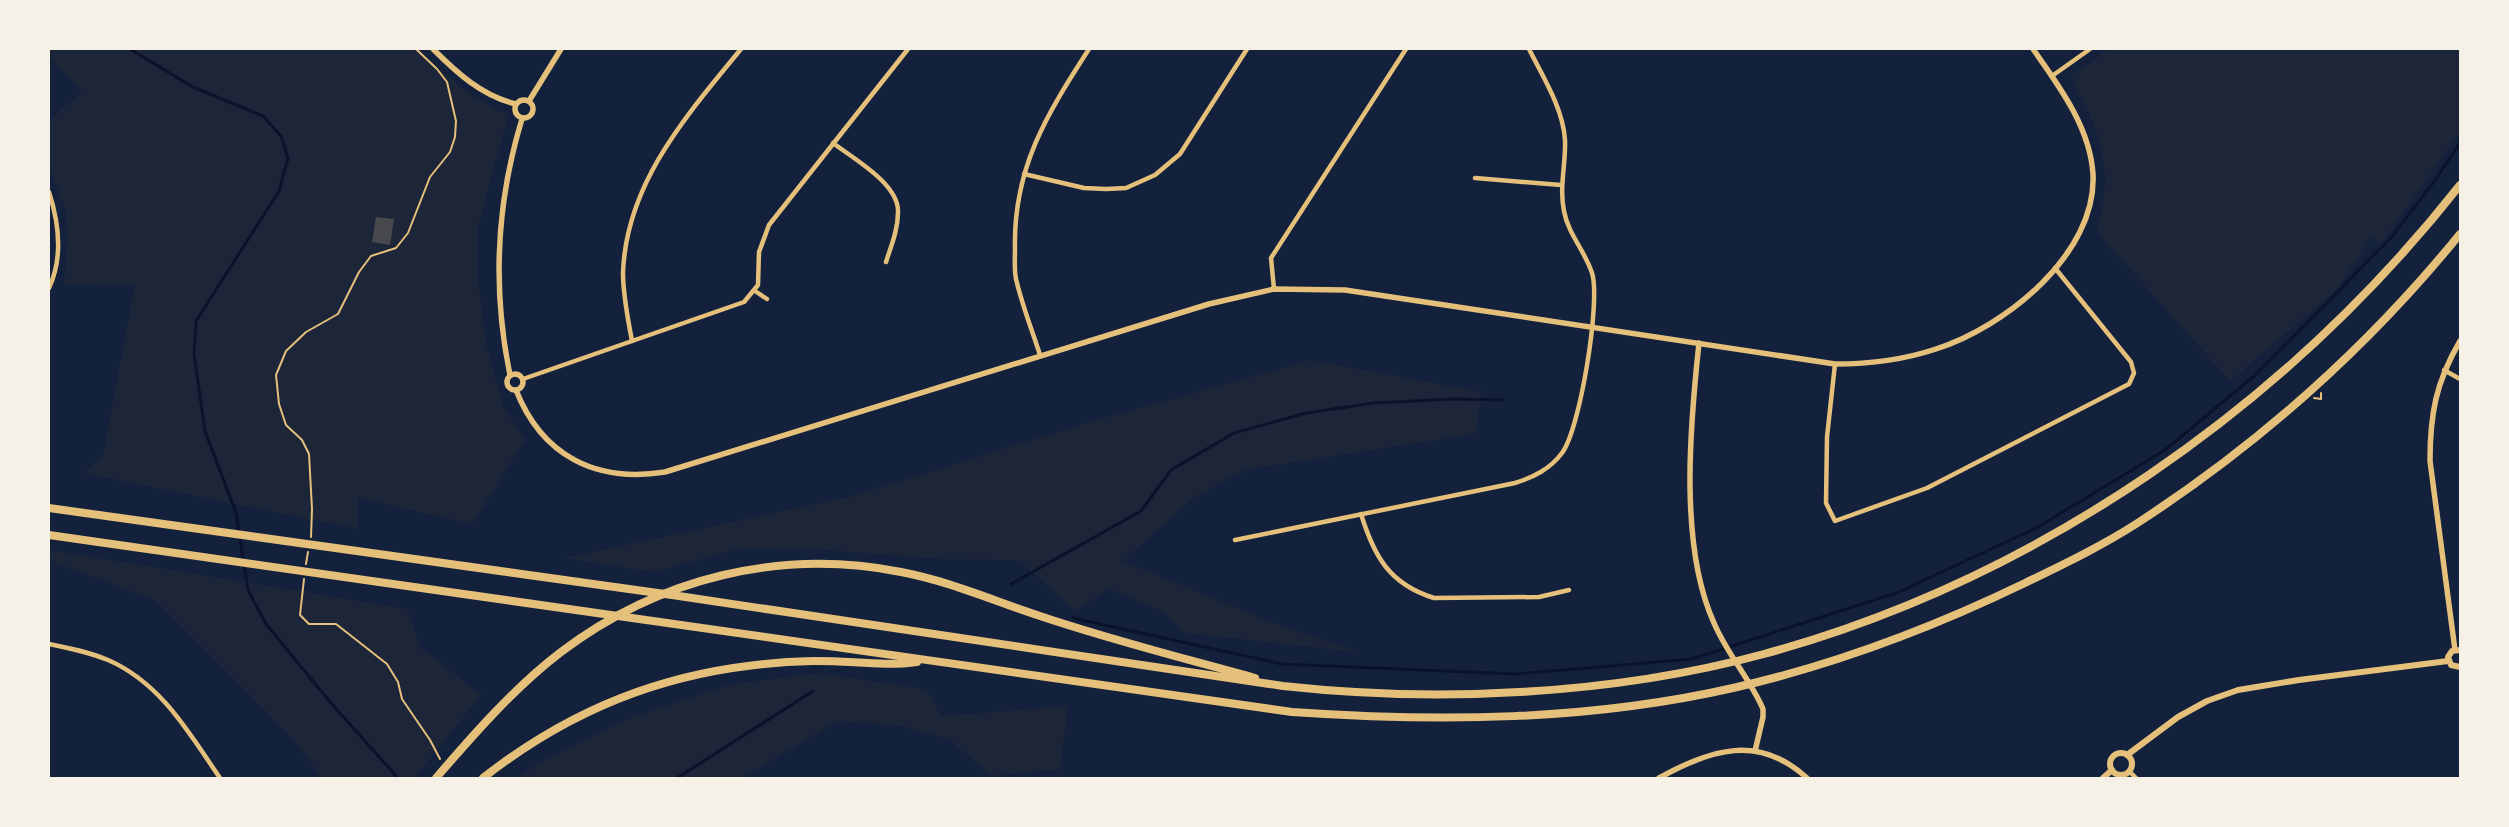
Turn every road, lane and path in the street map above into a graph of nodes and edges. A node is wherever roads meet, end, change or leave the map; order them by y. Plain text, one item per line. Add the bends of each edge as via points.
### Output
1 (416, 49) edge
2 (433, 49) edge
3 (561, 49) edge
4 (741, 49) edge
5 (908, 49) edge
6 (1089, 49) edge
7 (1247, 49) edge
8 (1406, 49) edge
9 (1529, 49) edge
10 (2033, 49) edge
11 (2090, 49) edge
12 (2052, 76) junction
13 (529, 101) junction
14 (516, 104) junction
15 (522, 119) junction
16 (833, 143) junction
17 (1024, 174) junction
18 (1475, 178) dead end
19 (1561, 185) junction
20 (2460, 185) edge
21 (49, 192) edge
22 (2460, 234) edge
23 (886, 262) dead end
24 (2055, 268) junction
25 (49, 288) edge
26 (1274, 289) junction
27 (755, 291) junction
28 (767, 299) dead end
29 (1592, 327) junction
30 (632, 341) junction
31 (2460, 341) edge
32 (1699, 343) junction
33 (1040, 355) junction
34 (1835, 364) junction
35 (2444, 370) junction
36 (510, 375) junction
37 (523, 379) junction
38 (2460, 379) edge
39 (516, 390) junction
40 (49, 508) edge
41 (1361, 514) junction
42 (49, 535) edge
43 (310, 538) dead end
44 (1235, 540) dead end
45 (309, 546) dead end
46 (1569, 590) dead end
47 (49, 644) edge
48 (2457, 650) edge
49 (927, 661) junction
50 (2448, 661) junction
51 (2460, 666) edge
52 (1283, 686) junction
53 (1755, 751) junction
54 (2127, 756) junction
55 (440, 761) dead end
56 (2112, 770) junction
57 (2129, 771) junction
58 (220, 778) edge
59 (436, 778) edge
60 (483, 778) edge
61 (1659, 778) edge
62 (1807, 778) edge
63 (2103, 778) edge
64 (2136, 778) edge

1 - 43 path via 447,82 456,121 450,152 430,177 408,233 396,248 371,256 359,272 338,314 306,332 286,350 276,375 278,404 286,425 302,440 309,454
2 - 14 street via 486,93
3 - 13 street
4 - 30 street via 680,124 651,170 638,198 623,274
5 - 16 street
6 - 17 street via 1036,137
7 - 17 street via 1180,154 1155,175 1126,188 1106,189 1084,188
8 - 26 street via 1271,258
9 - 19 street via 1562,120 1565,147
10 - 12 street
11 - 12 street
12 - 24 street via 2083,133 2093,174 2084,223
13 - 14 street
13 - 15 street via 533,111 528,118
14 - 15 street via 515,113
15 - 36 street via 506,179 498,250 500,313
16 - 23 street via 885,184 895,196 897,219
16 - 27 street via 766,232 759,252 759,279
17 - 33 street via 1014,222 1016,278
18 - 19 street
19 - 29 street via 1567,224 1592,273
20 - 52 highway via 2341,320 2216,427 2162,466 2056,531 2009,557 1910,603 1760,655 1621,681 1553,689 1456,694 1368,694
21 - 25 street via 59,242 57,263
22 - 49 highway via 2386,319 2322,381 2234,454 2135,524 2078,557 1965,612 1782,676 1720,690 1606,708 1504,717 1411,718 1292,712
24 - 34 street via 2010,310 1951,344 1896,359
24 - 34 street via 2131,362 2134,373 2129,384 1927,488 1835,521 1826,503 1827,437
26 - 29 street via 1345,290
26 - 33 street via 1209,304
27 - 28 street
27 - 30 street via 739,305
29 - 32 street
29 - 41 street via 1572,437 1549,467 1516,483
30 - 37 street
31 - 35 street
32 - 34 street
32 - 53 street via 1691,437 1696,554 1706,603 1726,646 1757,697 1763,717
33 - 39 street via 646,475 617,474 592,468 564,453 532,422
35 - 38 street
35 - 48 street via 2431,417 2430,461
36 - 37 street via 516,374
36 - 39 street via 507,385
37 - 39 street via 522,387
40 - 52 highway
41 - 44 street
41 - 46 street via 1379,558 1392,574 1418,593 1434,598 1540,597
42 - 49 highway
45 - 55 path via 300,615 309,624 336,624 387,664 398,682 402,699
47 - 58 street via 109,660 154,690 172,708
48 - 50 main road via 2449,654
49 - 60 highway via 894,665 802,662 739,666 689,675 634,692 584,713 544,735
50 - 51 main road via 2454,667
50 - 54 main road via 2238,690 2207,701 2178,717
52 - 59 highway via 1109,638 935,580 901,572 842,564 748,569 688,584 651,598 597,626 529,680
53 - 61 street via 1727,750
53 - 62 street via 1778,758
54 - 56 main road via 2113,757
54 - 57 main road via 2132,762
56 - 57 main road via 2120,775
56 - 63 main road
57 - 64 street

